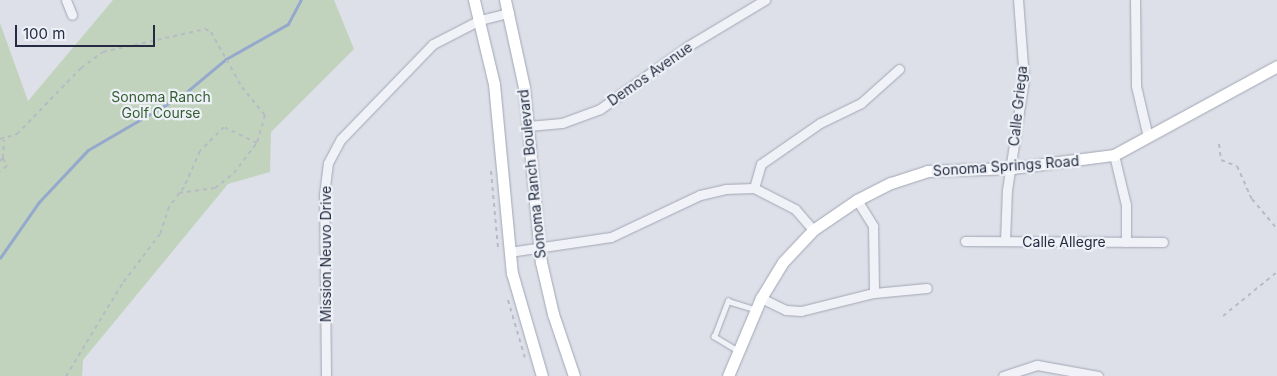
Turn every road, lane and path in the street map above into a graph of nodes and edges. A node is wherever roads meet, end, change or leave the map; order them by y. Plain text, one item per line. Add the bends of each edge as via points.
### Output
1 (66, 0) edge
2 (474, 0) edge
3 (505, 0) edge
4 (765, 0) edge
5 (1018, 0) edge
6 (1135, 0) edge
7 (509, 13) junction
8 (72, 15) dead end
9 (480, 20) junction
10 (1277, 66) edge
11 (899, 69) dead end
12 (528, 126) junction
13 (1148, 137) junction
14 (0, 138) edge
15 (4, 139) junction
16 (257, 142) junction
17 (1219, 144) dead end
18 (1114, 155) junction
19 (3, 158) junction
20 (0, 161) edge
21 (1012, 168) junction
22 (0, 171) edge
23 (754, 188) junction
24 (176, 194) junction
25 (857, 200) junction
26 (1277, 229) edge
27 (813, 230) junction
28 (965, 241) dead end
29 (1005, 241) junction
30 (1126, 242) junction
31 (1162, 242) dead end
32 (538, 247) junction
33 (509, 252) junction
34 (1277, 272) edge
35 (927, 288) dead end
36 (874, 293) junction
37 (760, 298) junction
38 (756, 309) junction
39 (1222, 316) dead end
40 (736, 350) junction
41 (66, 376) edge
42 (326, 376) edge
43 (542, 376) edge
44 (574, 376) edge
45 (728, 376) edge
46 (1003, 376) edge
47 (1098, 376) edge

1 - 8 street
2 - 9 main road, Sonoma Ranch Boulevard
3 - 7 main road, Sonoma Ranch Boulevard
4 - 12 street, Demos Avenue via 688,46 600,109 562,123
5 - 21 street, Calle Griega via 1024,80
6 - 13 street via 1136,86
7 - 9 street, Mission Neuvo Drive
7 - 12 main road, Sonoma Ranch Boulevard
9 - 33 main road, Sonoma Ranch Boulevard via 495,92
9 - 42 street, Mission Neuvo Drive via 433,44 341,139 328,163 324,195
10 - 13 main road
11 - 23 street via 861,103 820,123 761,164
12 - 32 main road, Sonoma Ranch Boulevard
13 - 18 main road
14 - 15 path
15 - 16 path via 22,129 81,68 103,52 205,29 211,32 245,92 263,112 266,119
15 - 19 path
16 - 24 path via 234,174 215,188
16 - 24 path via 224,127 200,151 184,187
17 - 26 path via 1221,160 1237,166 1252,199
18 - 21 main road, Sonoma Springs Road
18 - 30 street via 1126,205
19 - 20 path
19 - 22 path via 7,169
21 - 25 main road, Sonoma Springs Road via 927,171 891,183
21 - 29 street, Calle Griega
23 - 27 street via 796,209
23 - 32 street via 700,195 612,237
24 - 41 path via 160,234 122,284
25 - 27 main road, Sonoma Springs Road
25 - 36 street via 873,226
27 - 37 main road, Sonoma Springs Road via 783,262
28 - 29 street, Calle Allegre
29 - 30 street, Calle Allegre
30 - 31 street, Calle Allegre
32 - 33 street
32 - 44 main road, Sonoma Ranch Boulevard via 553,314
33 - 43 main road, Sonoma Ranch Boulevard via 520,307
34 - 39 path
35 - 36 street
36 - 37 street via 801,311 786,310
37 - 38 main road, Sonoma Springs Road
38 - 40 main road, Sonoma Springs Road
38 - 40 lane via 728,301 714,337
40 - 45 main road, Sonoma Springs Road
46 - 47 street via 1037,364

